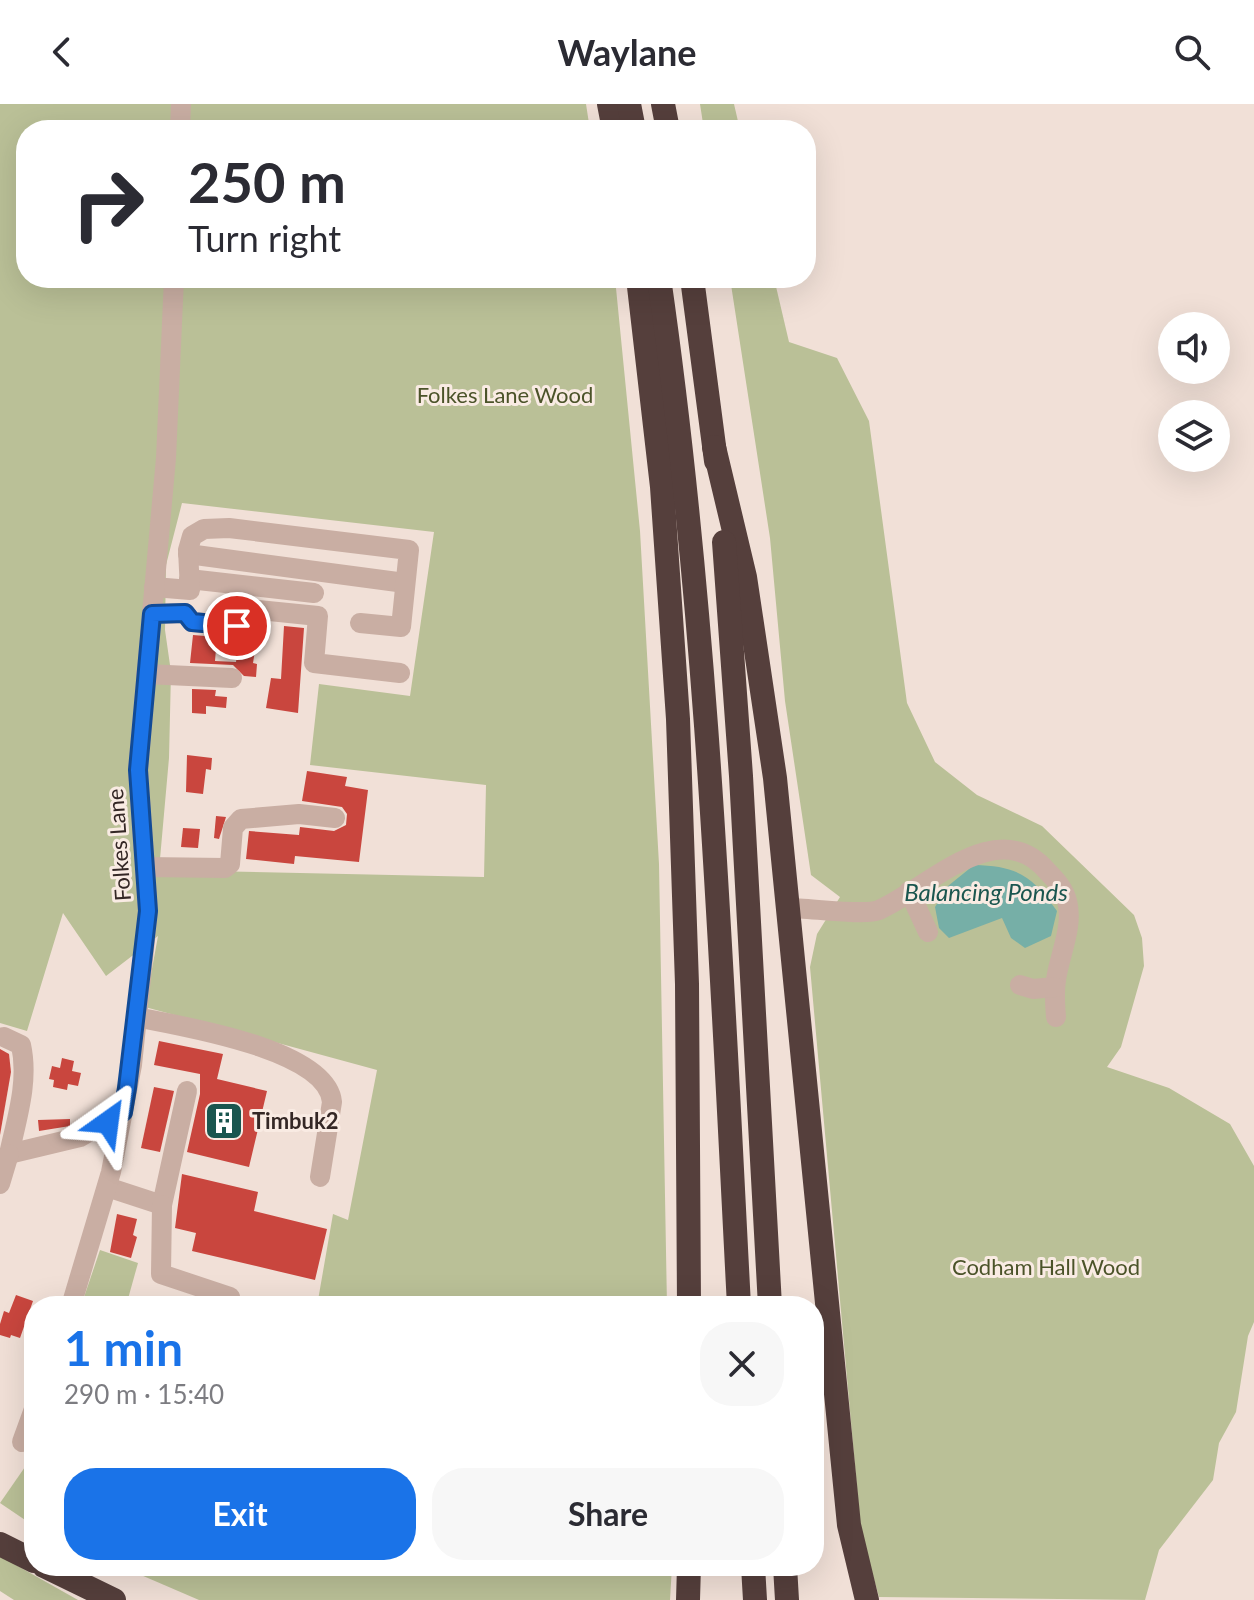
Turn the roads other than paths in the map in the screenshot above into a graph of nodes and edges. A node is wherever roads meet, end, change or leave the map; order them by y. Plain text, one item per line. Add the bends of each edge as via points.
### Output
1 (174, 288) edge
2 (639, 288) edge
3 (660, 288) edge
4 (693, 288) edge
5 (714, 447) junction
6 (320, 539) junction
7 (188, 554) junction
8 (317, 571) junction
9 (189, 579) junction
10 (405, 583) junction
11 (154, 587) junction
12 (152, 614) junction
13 (360, 623) dead end
14 (400, 673) dead end
15 (146, 674) junction
16 (232, 678) dead end
17 (335, 818) dead end
18 (145, 867) junction
19 (909, 891) junction
20 (788, 908) junction
21 (928, 932) dead end
22 (1020, 985) dead end
23 (1055, 987) junction
24 (136, 1017) junction
25 (1056, 1017) dead end
26 (4, 1037) dead end
27 (187, 1091) dead end
28 (123, 1112) junction
29 (9, 1154) junction
30 (320, 1177) dead end
31 (0, 1184) edge
32 (107, 1187) junction
33 (162, 1205) junction
34 (74, 1296) edge
35 (227, 1296) edge
36 (689, 1296) edge
37 (738, 1296) edge
38 (769, 1296) edge
39 (24, 1436) edge
40 (22, 1442) dead end
41 (0, 1544) edge
42 (24, 1556) edge
43 (65, 1576) edge
44 (689, 1576) edge
45 (754, 1576) edge
46 (786, 1576) edge
47 (114, 1600) edge
48 (688, 1600) edge
49 (755, 1600) edge
50 (787, 1600) edge
51 (867, 1600) edge

1 - 11 street, Folkes Lane
2 - 36 highway via 662,487 678,719
3 - 37 highway via 703,691
4 - 5 highway
5 - 20 highway via 752,621
5 - 38 highway via 739,745
6 - 7 street via 204,529 192,536
6 - 8 street
6 - 10 street via 409,550
7 - 8 street
7 - 9 street
8 - 9 street via 314,597
8 - 10 street
9 - 11 street via 190,590
10 - 13 street via 401,627
11 - 12 street, Folkes Lane
12 - 14 street via 185,613 192,622 237,626 240,608 318,616 314,663
12 - 15 street, Folkes Lane
15 - 16 street
15 - 18 street, Folkes Lane via 138,770
17 - 18 street via 299,814 241,819 233,828 230,864 225,868
18 - 24 street, Folkes Lane via 148,911
19 - 20 street via 877,912
19 - 21 street
19 - 23 street via 981,852 1011,851 1037,859 1061,886 1068,904
20 - 51 highway via 849,1525
22 - 23 street
23 - 25 street
24 - 28 street, Folkes Lane
24 - 30 street via 228,1035 319,1075 332,1102
26 - 29 street via 21,1045 24,1058
27 - 33 street
28 - 29 street via 80,1137
28 - 32 street, Folkes Lane
29 - 31 street
32 - 33 street
32 - 34 street, Folkes Lane
33 - 35 street via 161,1274
39 - 40 street
41 - 42 highway
43 - 47 highway
44 - 48 highway
45 - 49 highway
46 - 50 highway

